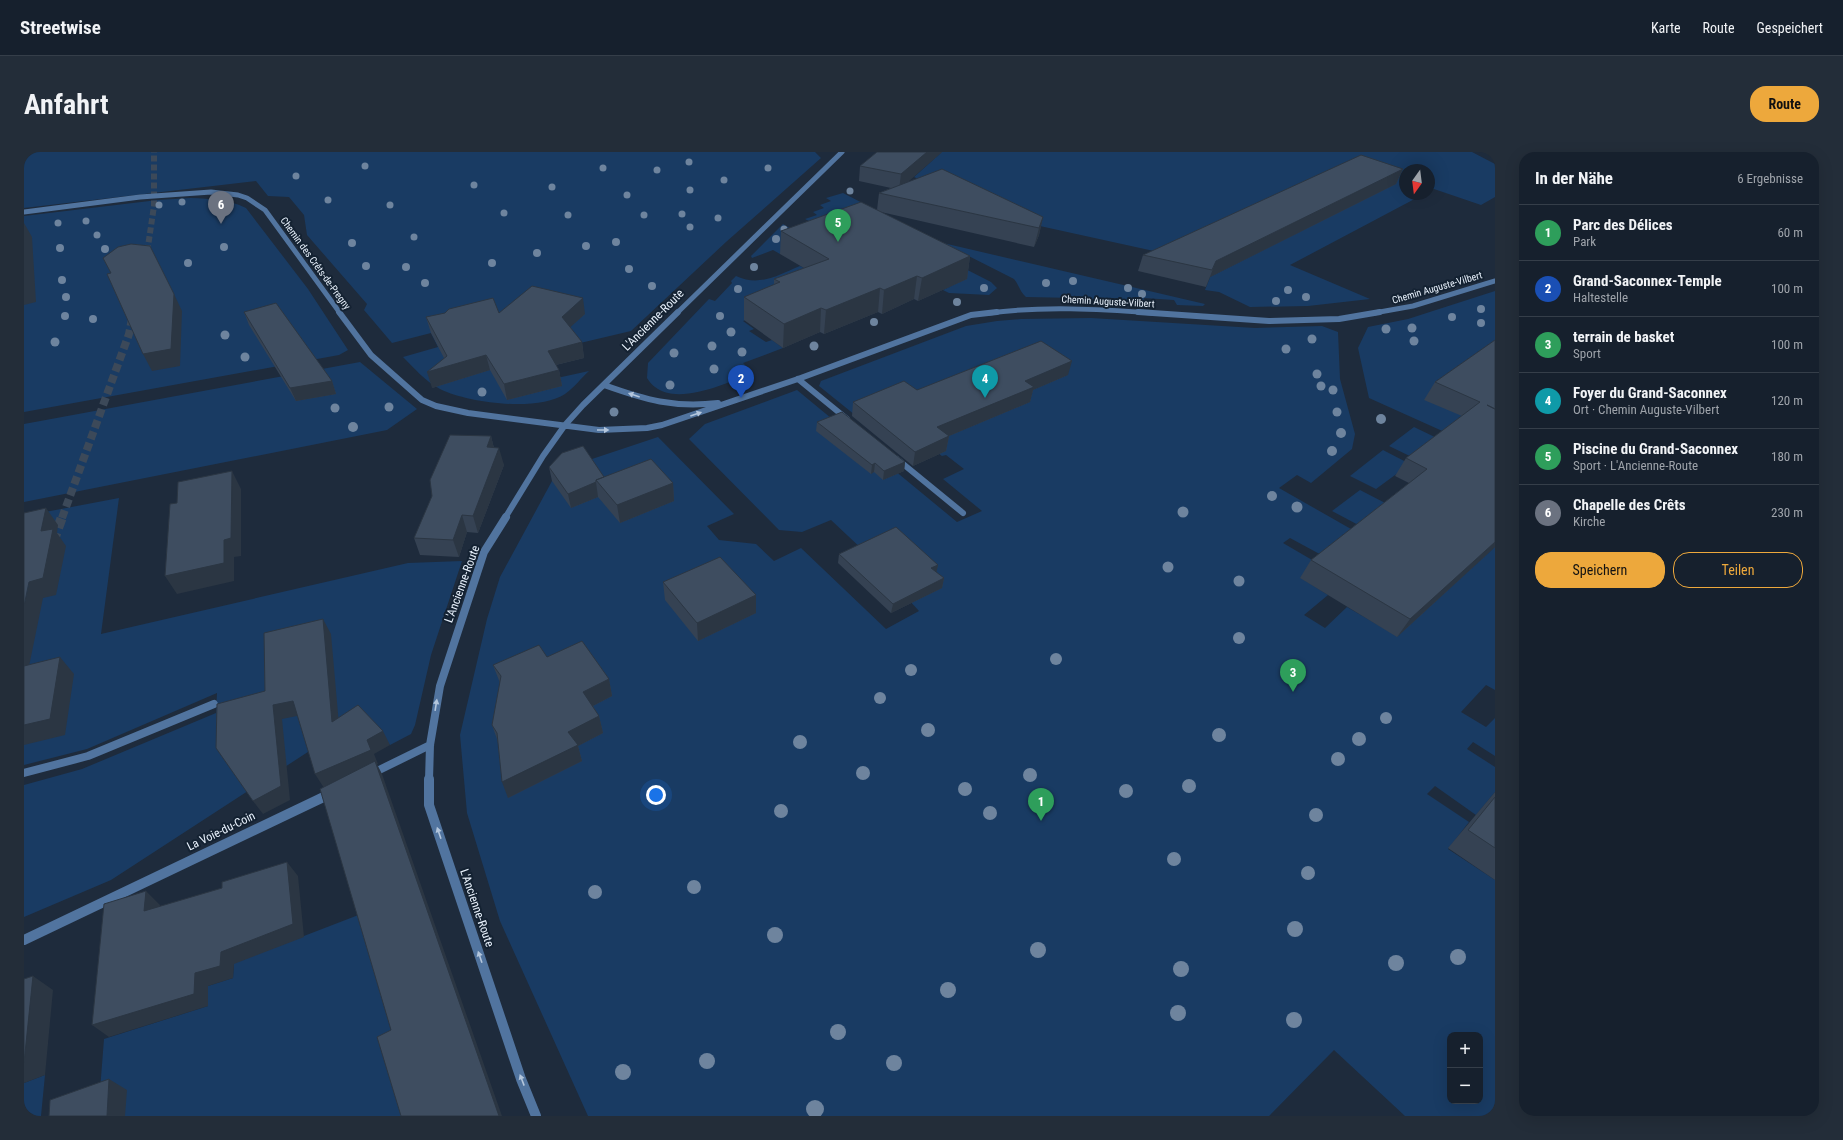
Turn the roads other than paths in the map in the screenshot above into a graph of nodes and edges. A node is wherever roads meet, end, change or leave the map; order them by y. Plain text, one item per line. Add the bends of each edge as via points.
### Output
1 (842, 152) edge
2 (24, 212) edge
3 (1495, 281) edge
4 (798, 379) junction
5 (604, 385) junction
6 (730, 402) junction
7 (853, 424) edge
8 (565, 425) junction
9 (890, 454) edge
10 (963, 513) dead end
11 (214, 704) dead end
12 (430, 745) junction
13 (24, 773) edge
14 (359, 780) edge
15 (338, 790) edge
16 (24, 940) edge
17 (536, 1116) edge

1 - 5 street, L'Ancienne-Route
2 - 8 street, Chemin des Crêts-de-Pregny via 184,193 225,193 247,198 266,210 371,355 422,400 468,413
3 - 4 street, Chemin Auguste-Vilbert via 1413,306 1339,319 1270,321 1114,310 1055,309 1012,310 971,315
4 - 6 street, Chemin Auguste-Vilbert
4 - 7 street
6 -> 5 street, Chemin Auguste-Vilbert via 665,404
5 - 8 street, L'Ancienne-Route
8 -> 6 street, Chemin Auguste-Vilbert via 599,430 647,428
12 -> 8 street, L'Ancienne-Route via 440,686 484,552 542,456
9 - 10 street
11 - 13 street via 88,756
12 - 14 street
17 -> 12 street, L'Ancienne-Route via 429,805
15 - 16 street, La Voie-du-Coin

